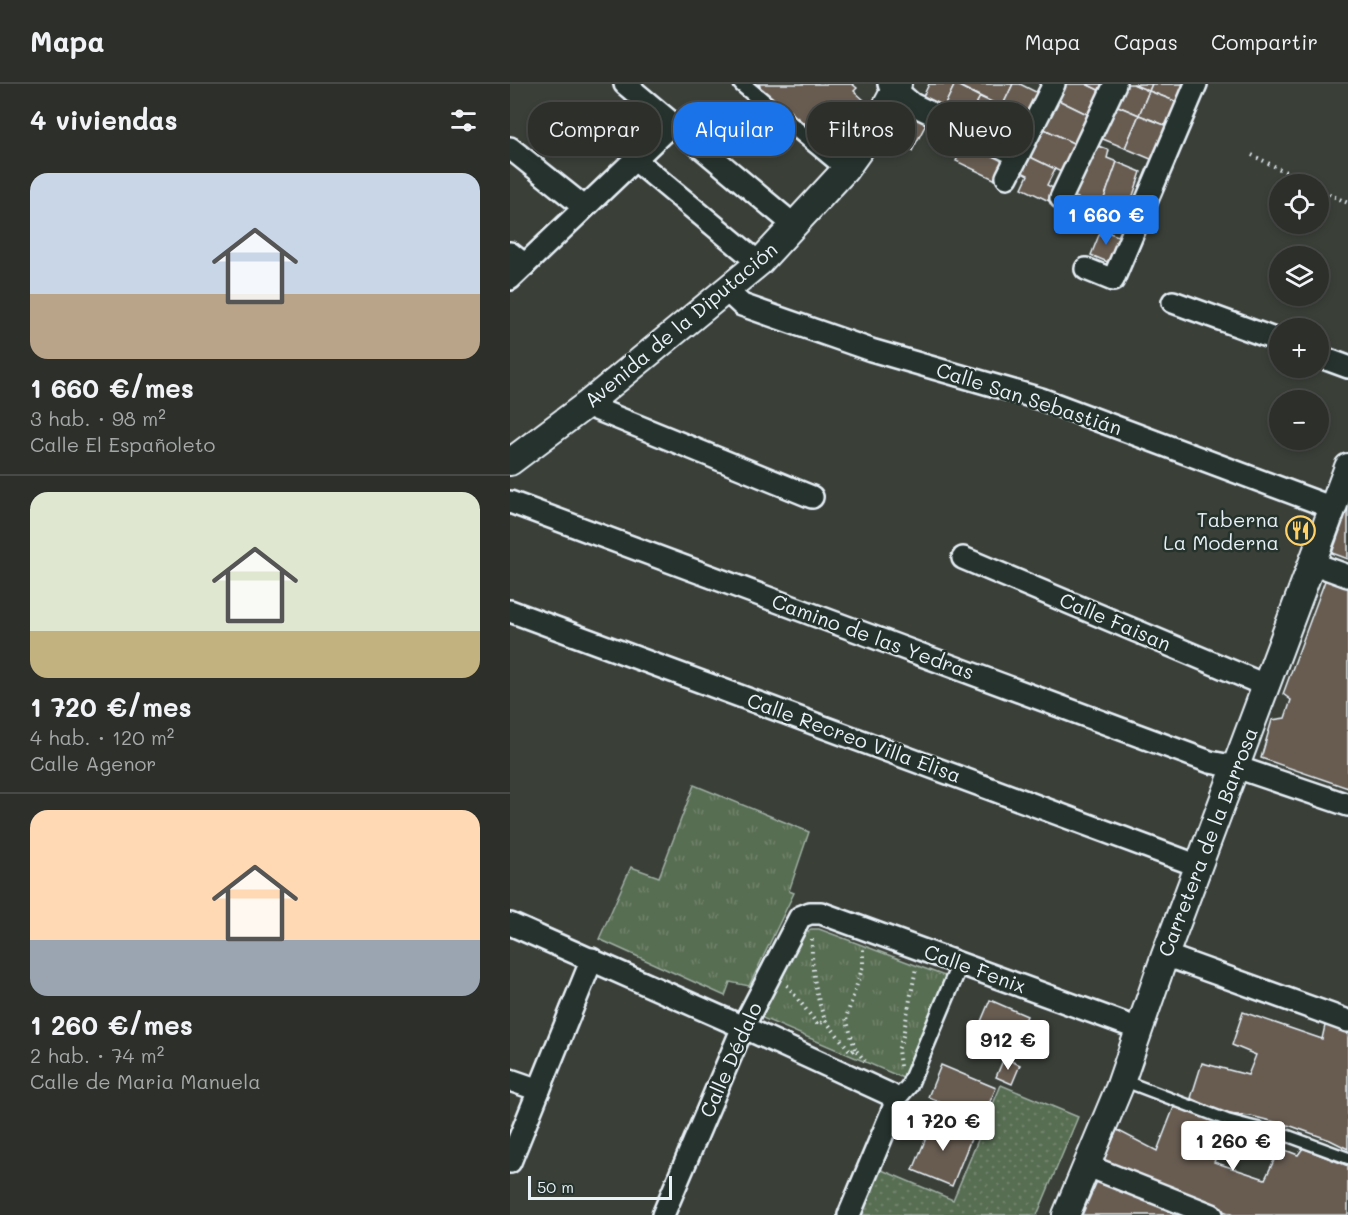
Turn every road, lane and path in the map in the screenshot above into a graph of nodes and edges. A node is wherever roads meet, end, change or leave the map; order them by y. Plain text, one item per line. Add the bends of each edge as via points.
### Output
1 (625, 84) edge
2 (742, 84) edge
3 (1115, 84) edge
4 (1196, 84) edge
5 (894, 86) edge
6 (1047, 86) edge
7 (927, 111) edge
8 (1033, 120) edge
9 (672, 123) junction
10 (510, 147) edge
11 (1252, 155) dead end
12 (1018, 156) edge
13 (634, 159) junction
14 (845, 170) junction
15 (1290, 174) edge
16 (1007, 177) dead end
17 (1329, 194) edge
18 (1061, 198) dead end
19 (1348, 203) edge
20 (584, 207) junction
21 (795, 226) junction
22 (759, 263) junction
23 (515, 266) edge
24 (1086, 269) dead end
25 (726, 290) junction
26 (1173, 302) dead end
27 (1269, 337) edge
28 (1329, 360) edge
29 (1348, 367) edge
30 (586, 405) junction
31 (510, 462) edge
32 (1348, 467) edge
33 (812, 496) dead end
34 (510, 502) edge
35 (1333, 508) junction
36 (963, 558) dead end
37 (1312, 563) junction
38 (1348, 576) edge
39 (510, 611) edge
40 (1267, 686) junction
41 (1236, 767) junction
42 (1348, 805) edge
43 (1199, 866) junction
44 (810, 913) junction
45 (510, 924) edge
46 (862, 928) junction
47 (922, 950) junction
48 (1165, 955) junction
49 (592, 959) junction
50 (960, 964) junction
51 (774, 968) junction
52 (825, 1020) junction
53 (1348, 1021) edge
54 (743, 1027) junction
55 (1139, 1029) junction
56 (855, 1049) junction
57 (510, 1080) edge
58 (1122, 1080) junction
59 (873, 1086) junction
60 (909, 1086) junction
61 (539, 1090) junction
62 (895, 1102) junction
63 (1348, 1158) edge
64 (510, 1162) edge
65 (1088, 1166) junction
66 (663, 1215) edge
67 (849, 1215) edge
68 (1066, 1215) edge
69 (1212, 1215) edge

1 - 9 street
2 - 14 street
3 - 18 street
4 - 24 street via 1113,280
5 - 7 street via 912,104
5 - 14 street, Avenida de la Diputación via 873,131
6 - 8 street
9 - 13 street
9 - 21 street
10 - 20 street
11 - 15 path
12 - 16 street
13 - 20 street
13 - 22 street
14 - 21 street, Avenida de la Diputación
17 - 19 path
20 - 23 street
21 - 22 street, Avenida de la Diputación
22 - 25 street, Avenida de la Diputación
25 - 30 street, Avenida de la Diputación
25 - 35 street, Calle San Sebastián via 742,305 871,350 1041,399
26 - 27 street
28 - 29 street
30 - 31 street, Avenida de la Diputación
30 - 33 street
32 - 35 street, Carretera de la Barrosa
34 - 41 street, Camino de las Yedras via 1210,762
35 - 37 street, Carretera de la Barrosa
36 - 40 street, Calle Faisan
37 - 38 street
37 - 40 street, Carretera de la Barrosa
39 - 43 street, Calle Recreo Villa Elisa
40 - 41 street, Carretera de la Barrosa
41 - 42 street, Camino de las Yedras
41 - 43 street, Carretera de la Barrosa
43 - 48 street, Carretera de la Barrosa
44 - 46 street, Calle Fenix via 821,913
44 - 51 street, Calle Dédalo via 800,917
44 - 52 path via 811,958
45 - 49 street
46 - 47 street, Calle Fenix
46 - 56 path via 863,966 846,1018
47 - 50 street, Calle Fenix
47 - 60 path via 898,1050
48 - 53 street
48 - 55 street, Carretera de la Barrosa
49 - 54 street
49 - 61 street
50 - 55 street, Calle Fenix
50 - 60 street
51 - 52 path via 818,1025
51 - 54 street, Calle Dédalo
52 - 56 path via 851,1052
54 - 59 street
54 - 66 street, Calle Dédalo
55 - 58 street, Carretera de la Barrosa
56 - 59 path via 876,1076
57 - 61 street
58 - 63 lane via 1227,1120 1288,1136
58 - 65 street, Carretera de la Barrosa
59 - 62 street via 891,1095
60 - 62 street
61 - 64 street
62 - 67 street
65 - 68 street, Carretera de la Barrosa
65 - 69 street

